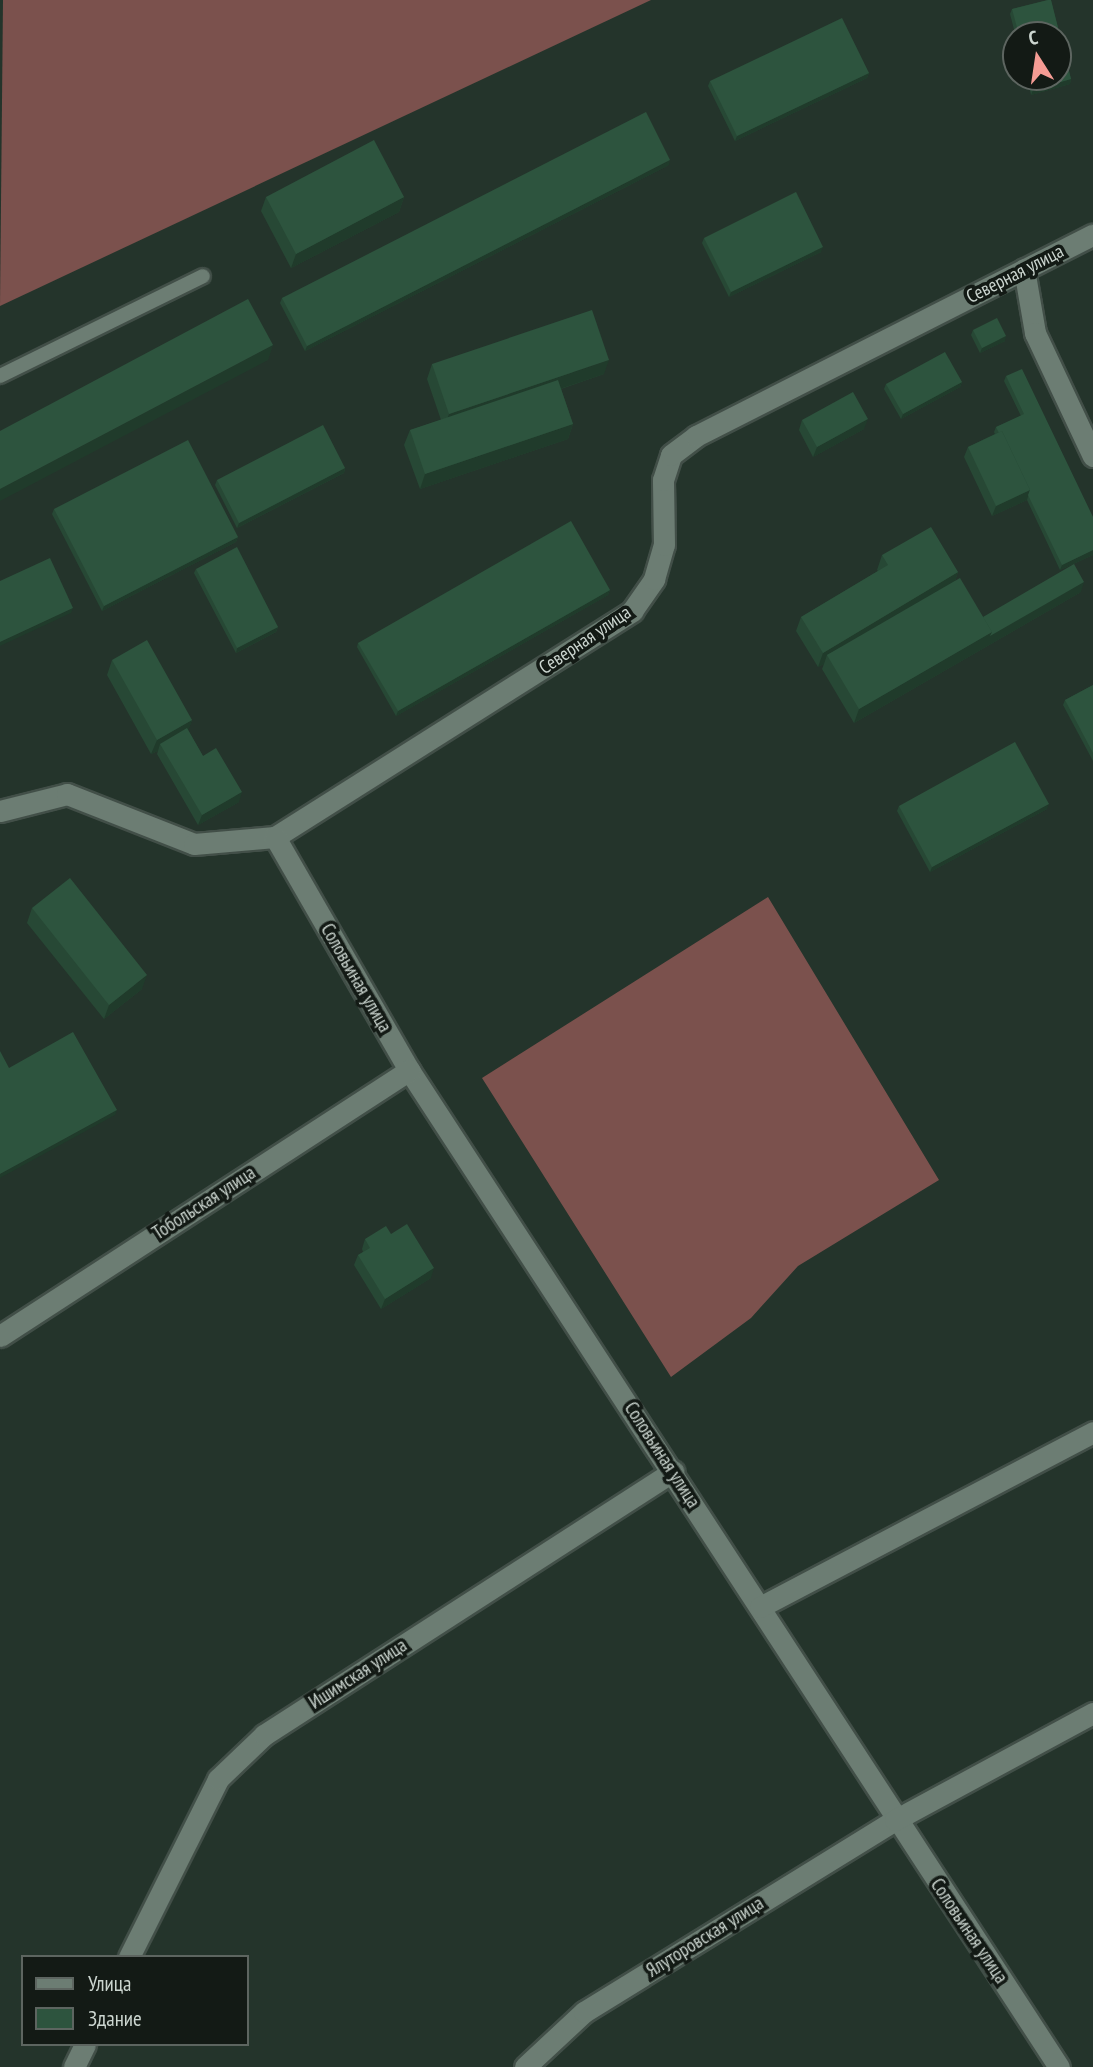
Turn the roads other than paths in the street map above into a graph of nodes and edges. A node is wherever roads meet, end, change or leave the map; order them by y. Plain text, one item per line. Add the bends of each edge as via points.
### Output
1 (1093, 234) edge
2 (1024, 269) junction
3 (203, 276) dead end
4 (0, 376) edge
5 (1093, 456) edge
6 (0, 811) edge
7 (275, 837) junction
8 (409, 1070) junction
9 (0, 1336) edge
10 (1093, 1432) edge
11 (673, 1471) junction
12 (760, 1607) junction
13 (1093, 1713) edge
14 (895, 1820) junction
15 (130, 1955) edge
16 (84, 2046) edge
17 (74, 2067) edge
18 (525, 2067) edge
19 (1059, 2067) edge

1 - 2 street, Северная улица
2 - 5 street via 1035,333
2 - 7 street, Северная улица via 696,436 671,455 663,480 664,545 654,579 632,611
3 - 4 lane
6 - 7 street, Северная улица via 67,794 194,844
7 - 8 street, Соловьиная улица
8 - 9 street, Тобольская улица
8 - 11 street, Соловьиная улица
10 - 12 street
11 - 12 street, Соловьиная улица
11 - 15 street, Ишимская улица via 264,1734 218,1779
12 - 14 street, Соловьиная улица
13 - 14 street, Ялуторовская улица
14 - 18 street, Ялуторовская улица via 584,2012
14 - 19 street, Соловьиная улица
16 - 17 street

